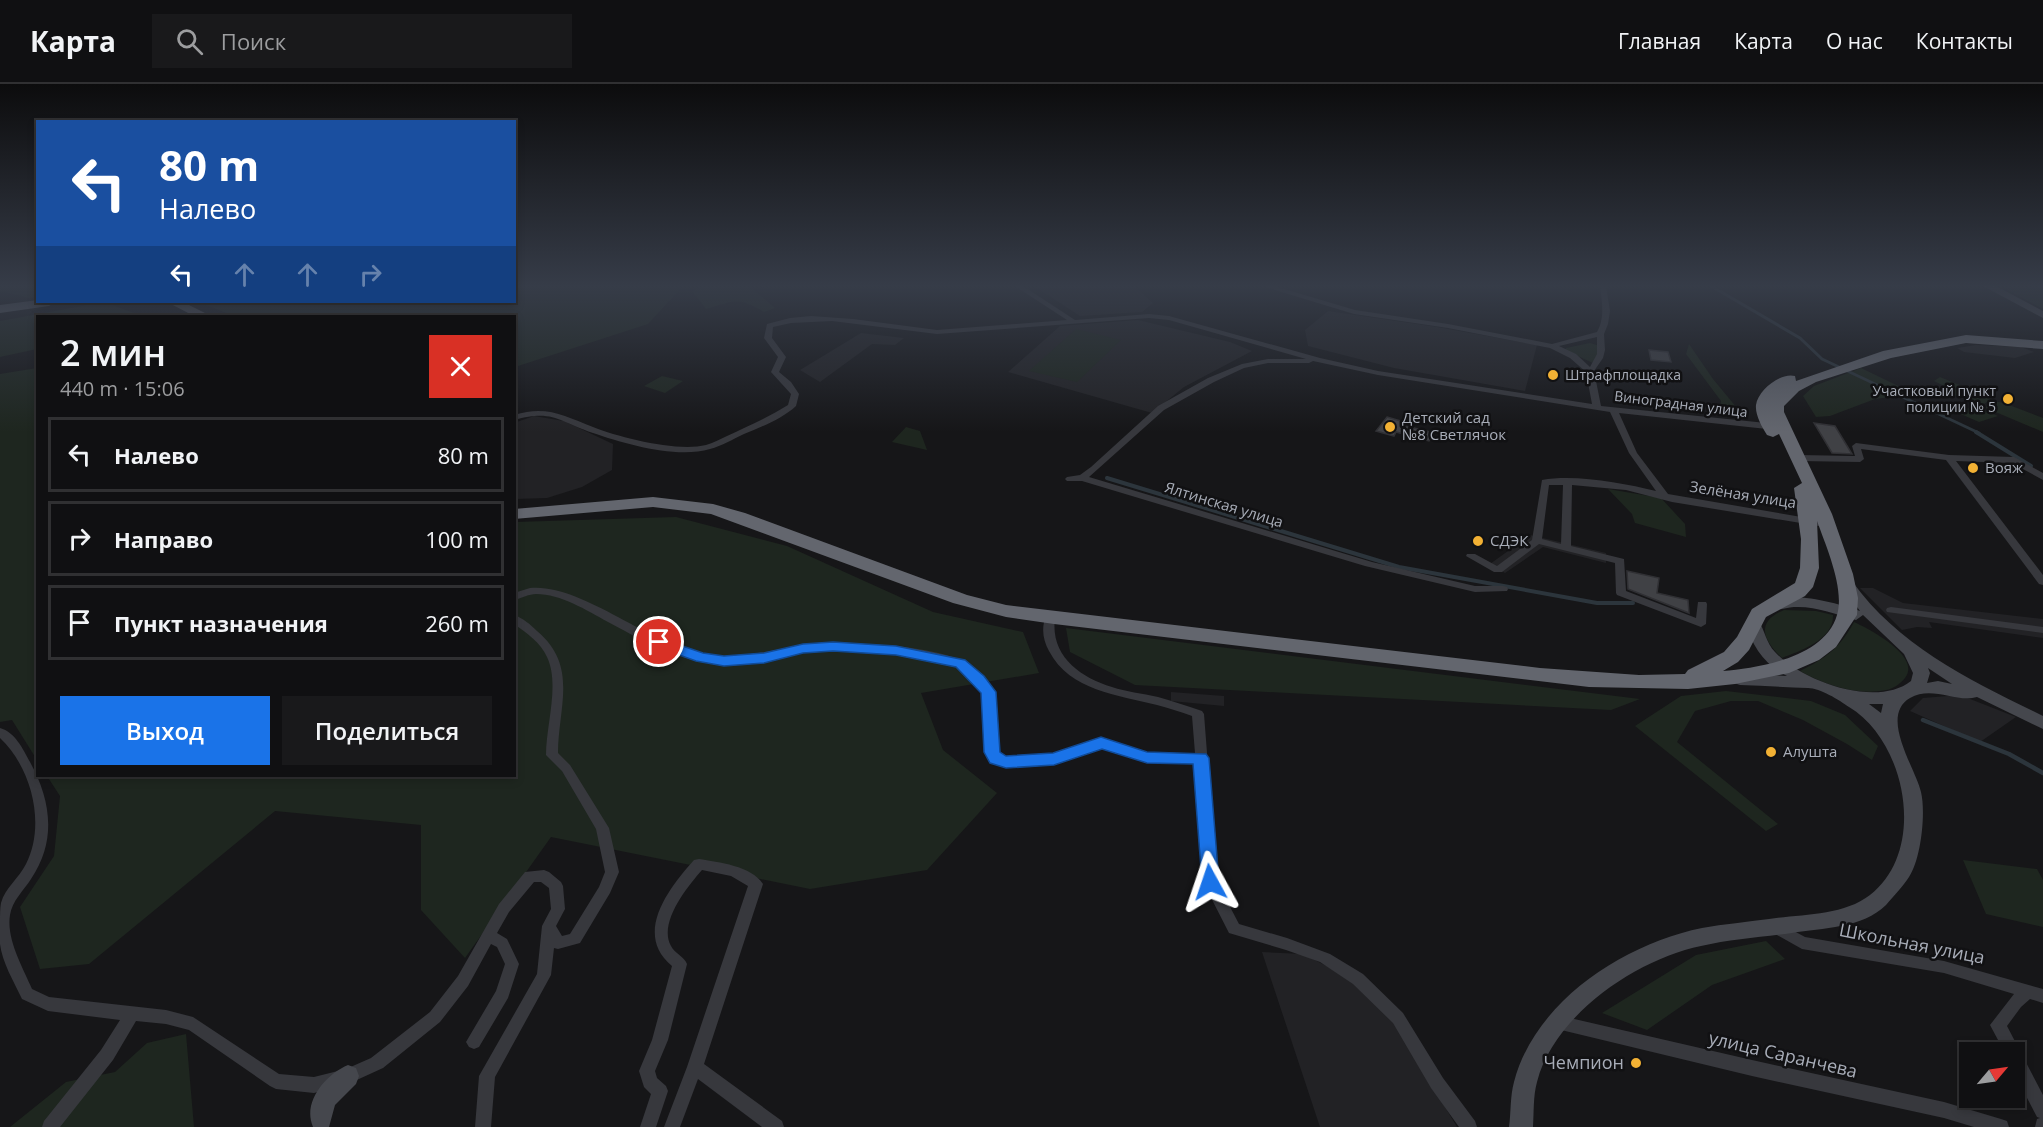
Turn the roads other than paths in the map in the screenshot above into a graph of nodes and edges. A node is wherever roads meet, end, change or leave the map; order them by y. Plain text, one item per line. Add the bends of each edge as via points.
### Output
1 (1600, 334) edge
2 (769, 335) edge
3 (1228, 335) edge
4 (1493, 335) edge
5 (1597, 335) edge
6 (2043, 344) edge
7 (1552, 346) junction
8 (1327, 362) junction
9 (1590, 371) junction
10 (1597, 406) junction
11 (1612, 410) junction
12 (516, 417) edge
13 (1778, 427) junction
14 (1799, 458) junction
15 (1949, 458) junction
16 (2043, 477) edge
17 (1082, 478) junction
18 (1070, 479) dead end
19 (1568, 481) junction
20 (1668, 498) junction
21 (516, 514) edge
22 (1817, 522) junction
23 (1537, 541) junction
24 (1566, 548) junction
25 (1471, 556) dead end
26 (1846, 582) junction
27 (2043, 582) edge
28 (1503, 589) dead end
29 (516, 596) edge
30 (1702, 604) dead end
31 (1772, 606) junction
32 (1891, 610) dead end
33 (1848, 612) junction
34 (1050, 618) junction
35 (516, 620) edge
36 (1754, 623) junction
37 (2043, 630) edge
38 (1904, 644) junction
39 (1784, 668) junction
40 (1722, 679) junction
41 (1651, 682) junction
42 (1821, 687) junction
43 (1907, 693) junction
44 (1994, 699) junction
45 (2043, 723) edge
46 (0, 732) edge
47 (1894, 745) junction
48 (1201, 758) junction
49 (549, 926) junction
50 (1774, 927) junction
51 (489, 936) junction
52 (2036, 994) edge
53 (132, 1014) junction
54 (1557, 1022) junction
55 (474, 1042) dead end
56 (2007, 1042) edge
57 (695, 1067) junction
58 (348, 1076) junction
59 (2025, 1076) edge
60 (2043, 1111) edge
61 (321, 1119) dead end
62 (50, 1127) edge
63 (483, 1127) edge
64 (648, 1127) edge
65 (672, 1127) edge
66 (776, 1127) edge
67 (1469, 1127) edge
68 (1521, 1127) edge
69 (2001, 1127) edge

1 - 9 street via 1603,350 1598,364
2 - 12 street, Виноградная улица via 782,357 775,372 795,394 792,406 706,448 669,448 630,440 595,431 552,412
3 - 8 street, Виноградная улица
4 - 7 street
5 - 7 street
6 - 13 highway via 1966,339 1839,366 1794,388 1776,405
7 - 9 street via 1573,356
8 - 10 street, Виноградная улица via 1426,382
8 - 17 street via 1268,361 1242,366 1161,408
9 - 10 street
10 - 11 street, Виноградная улица
11 - 13 street, Виноградная улица
11 - 20 street via 1633,453
13 - 14 highway
13 - 22 highway
14 - 15 street via 1860,459 1856,446
14 - 22 highway via 1806,470
15 - 16 street via 2014,460
15 - 27 street
17 - 18 street, Ялтинская улица
17 - 28 street, Ялтинская улица via 1369,564 1475,588
19 - 20 street
19 - 23 street via 1543,485
19 - 24 street
20 - 22 street, Зелёная улица
21 - 34 highway via 653,502 713,509 970,602
22 - 26 highway
22 - 31 highway via 1805,585
23 - 24 street
23 - 25 street via 1498,570
24 - 30 street via 1620,561 1621,593 1701,624
26 - 33 highway
26 - 38 main road via 1870,614
29 - 48 street via 538,591 552,593 674,650 701,658 748,660 803,648 833,647 896,651 960,663 988,692 992,752 996,759 1006,762 1054,759 1101,743 1147,757
31 - 33 main road via 1814,603
31 - 36 highway via 1760,613
32 - 37 street
33 - 38 main road
33 - 39 highway via 1837,634 1824,648
34 - 41 highway via 1613,681
34 - 48 street via 1046,630 1054,651 1065,666 1081,677 1107,689 1198,714
35 - 49 street via 548,647 557,665 552,755 578,785 602,828 612,872 575,939 558,943
36 - 39 main road via 1756,637
36 - 41 highway via 1735,654 1718,666 1690,677
38 - 43 main road via 1918,661 1921,672 1920,681
38 - 44 main road
39 - 40 highway
39 - 42 main road
40 - 41 highway
40 - 42 main road via 1763,679
42 - 43 main road via 1868,698
42 - 47 main road via 1869,712
43 - 44 main road via 1938,687
43 - 47 main road via 1890,707
44 - 45 main road
46 - 53 street via 16,746 41,799 44,817 33,865 13,892 3,916 27,994 48,1004
47 - 50 main road via 1912,793 1914,827 1902,872 1876,901 1850,916
48 - 67 street via 1210,882 1234,929 1325,958 1358,979 1398,1018
49 - 51 street via 558,909 556,886 544,876 530,876 504,908
49 - 63 street via 544,975 487,1076
50 - 52 street, Школьная улица via 1802,943 1944,967
50 - 54 main road via 1700,937 1638,958 1584,994
51 - 55 street via 502,944 512,964 503,993
51 - 58 street via 463,981 435,1017 377,1063
52 - 56 street via 2016,1002 1998,1025
53 - 58 street via 193,1024 276,1081 314,1085
53 - 62 street via 107,1055
54 - 68 main road via 1540,1045 1525,1082
54 - 69 street, улица Саранчева via 1944,1110
57 - 64 street via 756,884 734,871 699,864 669,904 660,934 666,951 680,964 648,1071 650,1082 660,1091
57 - 65 street
57 - 66 street
58 - 61 main road via 328,1092
59 - 60 street

